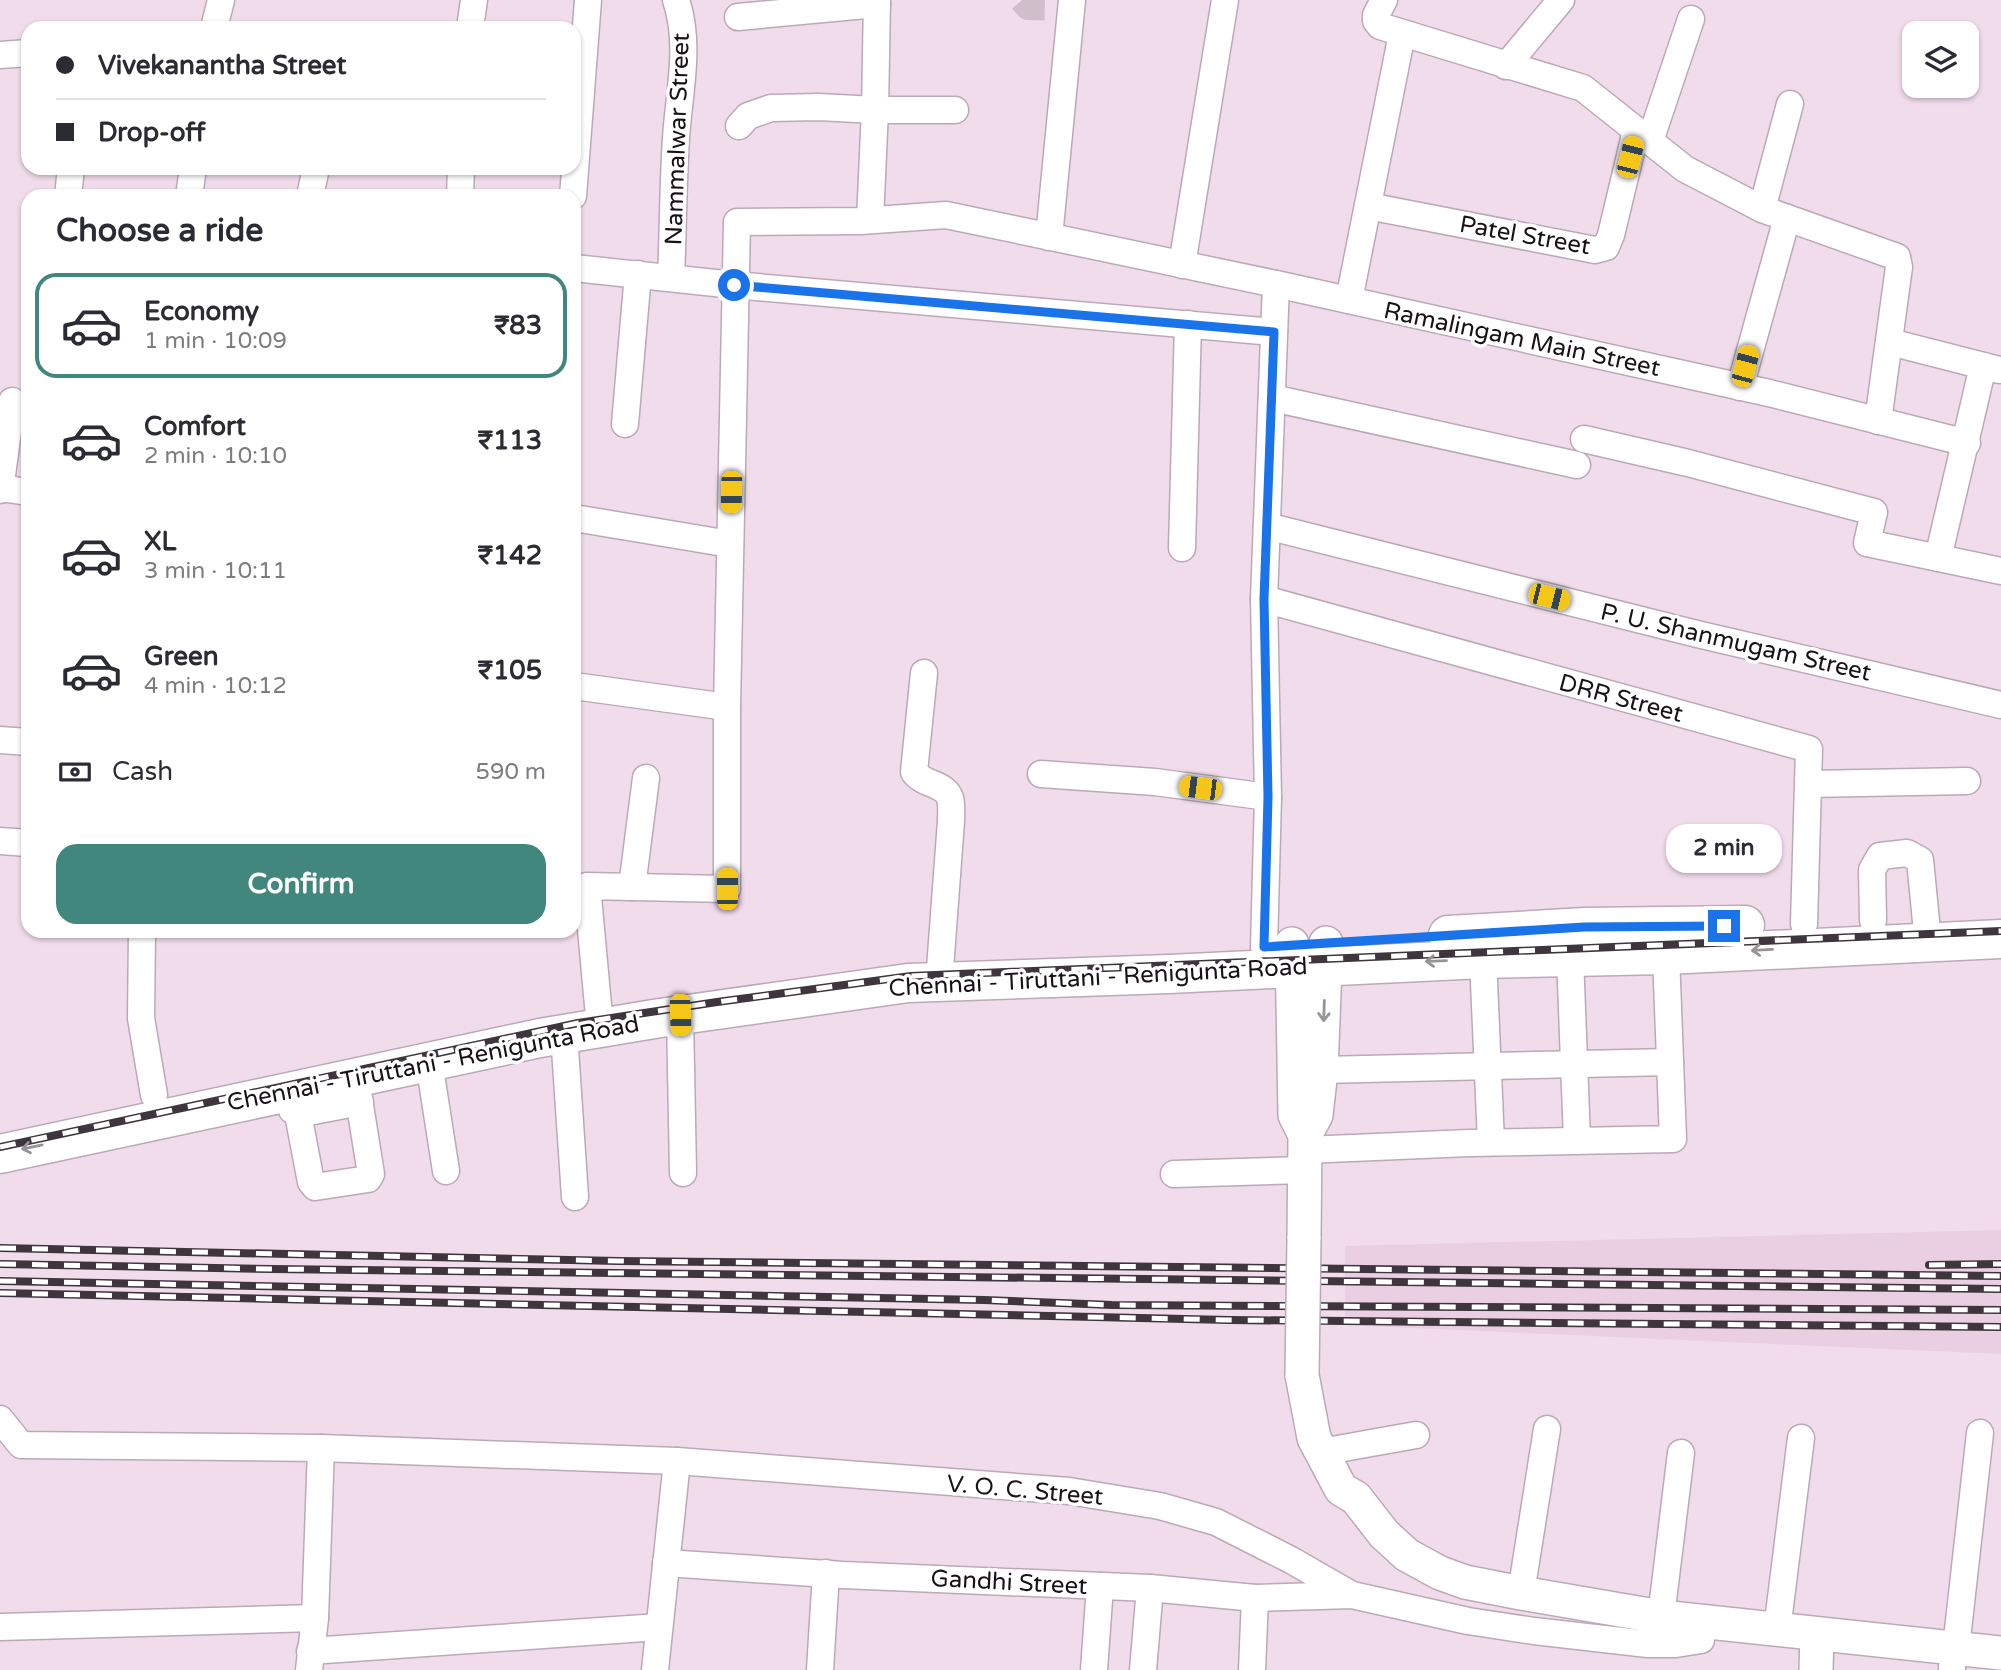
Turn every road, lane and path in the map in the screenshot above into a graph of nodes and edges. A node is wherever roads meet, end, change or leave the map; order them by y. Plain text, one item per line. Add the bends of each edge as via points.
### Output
1 (221, 0) edge
2 (474, 0) edge
3 (588, 0) edge
4 (676, 0) edge
5 (1225, 0) edge
6 (1561, 0) edge
7 (877, 2) edge
8 (1068, 5) edge
9 (1380, 10) edge
10 (738, 17) dead end
11 (1691, 19) dead end
12 (216, 21) edge
13 (471, 21) edge
14 (1402, 34) junction
15 (21, 54) edge
16 (0, 55) edge
17 (1506, 66) junction
18 (581, 91) edge
19 (1790, 104) dead end
20 (876, 110) junction
21 (956, 110) dead end
22 (739, 126) dead end
23 (1643, 136) junction
24 (1368, 206) junction
25 (1774, 214) junction
26 (870, 220) junction
27 (1049, 237) junction
28 (1182, 265) junction
29 (581, 269) edge
30 (638, 274) junction
31 (671, 278) junction
32 (1276, 284) junction
33 (734, 285) junction
34 (1349, 300) junction
35 (1188, 324) junction
36 (1274, 332) junction
37 (1890, 342) junction
38 (1992, 368) edge
39 (1740, 387) junction
40 (1272, 398) junction
41 (13, 401) edge
42 (1878, 421) junction
43 (625, 424) dead end
44 (1584, 439) dead end
45 (1967, 443) junction
46 (1577, 465) dead end
47 (0, 489) edge
48 (21, 491) edge
49 (581, 519) edge
50 (1267, 526) junction
51 (730, 544) junction
52 (1182, 548) dead end
53 (1938, 558) junction
54 (2001, 571) edge
55 (1264, 599) junction
56 (925, 673) dead end
57 (581, 687) edge
58 (2001, 705) edge
59 (727, 707) junction
60 (0, 740) edge
61 (21, 742) edge
62 (1041, 774) dead end
63 (646, 778) dead end
64 (1967, 781) dead end
65 (1809, 783) junction
66 (1268, 797) junction
67 (0, 841) edge
68 (21, 843) edge
69 (632, 887) junction
70 (2001, 912) edge
71 (1872, 920) junction
72 (1804, 924) junction
73 (1927, 929) junction
74 (142, 938) edge
75 (2001, 939) edge
76 (1504, 949) junction
77 (1300, 954) junction
78 (1666, 955) junction
79 (1570, 957) junction
80 (941, 970) junction
81 (680, 1015) junction
82 (587, 1021) junction
83 (429, 1062) junction
84 (1670, 1062) junction
85 (1575, 1064) junction
86 (1487, 1066) junction
87 (1321, 1070) junction
88 (361, 1089) junction
89 (291, 1093) junction
90 (154, 1095) junction
91 (0, 1128) edge
92 (1577, 1140) junction
93 (1491, 1142) junction
94 (1305, 1152) junction
95 (0, 1154) edge
96 (446, 1171) dead end
97 (683, 1173) dead end
98 (1174, 1174) dead end
99 (575, 1197) dead end
100 (0, 1419) edge
101 (1547, 1430) dead end
102 (1980, 1433) dead end
103 (1416, 1435) dead end
104 (1801, 1438) dead end
105 (321, 1448) junction
106 (1321, 1452) junction
107 (1681, 1452) dead end
108 (677, 1461) junction
109 (1341, 1489) junction
110 (666, 1563) junction
111 (826, 1573) junction
112 (1100, 1586) junction
113 (1150, 1588) junction
114 (1521, 1593) junction
115 (1352, 1595) junction
116 (1255, 1598) junction
117 (315, 1618) junction
118 (1646, 1620) junction
119 (659, 1626) junction
120 (0, 1627) edge
121 (1777, 1630) junction
122 (1701, 1640) junction
123 (1817, 1653) edge
124 (2001, 1653) edge
125 (309, 1661) edge
126 (1960, 1664) edge
127 (655, 1670) edge
128 (820, 1670) edge
129 (1094, 1670) edge
130 (1143, 1670) edge
131 (1252, 1670) edge

1 - 12 street
2 - 13 street
3 - 18 street
4 - 31 street, Nammalwar Street via 684,46
5 - 28 street
6 - 17 street
7 - 10 street
7 - 20 street
8 - 27 street
9 - 14 street via 1380,26
11 - 23 street
14 - 17 street
14 - 24 street
15 - 16 street
17 - 23 street via 1583,89
19 - 25 street
20 - 21 street
20 - 22 street via 771,108 748,116
20 - 26 street
23 - 24 street, Patel Street via 1606,247 1595,250
23 - 25 street via 1685,169
24 - 34 street
25 - 37 street via 1898,257
25 - 39 street
26 - 27 street via 946,215
26 - 33 street via 737,222
27 - 28 street
28 - 32 street
29 - 30 street
30 - 31 street
30 - 43 street
31 - 33 street
32 - 34 street, Ramalingam Main Street
32 - 36 street
33 - 35 street
33 - 51 street
34 - 39 street, Ramalingam Main Street
35 - 36 street
35 - 52 street
36 - 40 street
37 - 38 street
37 - 42 street
38 - 45 street
39 - 42 street, Ramalingam Main Street
40 - 46 street
40 - 50 street
41 - 47 street
42 - 45 street
44 - 53 street via 1874,512 1867,543
45 - 53 street
47 - 48 street
49 - 51 street
50 - 55 street
50 - 58 street, P. U. Shanmugam Street
51 - 59 street
53 - 54 street
55 - 65 street, DRR Street via 1809,749
55 - 66 street
56 - 80 street via 914,772 951,799
57 - 59 street
59 - 69 street via 727,889
60 - 61 street
62 - 66 street via 1155,782
63 - 69 street
64 - 65 street
65 - 72 street, DRR Street
66 - 77 street
67 - 68 street
69 - 82 street via 587,886
70 - 73 highway, Chennai - Tiruttani - Renigunta Road
71 - 72 highway, Chennai - Tiruttani - Renigunta Road
71 - 73 highway, Chennai - Tiruttani - Renigunta Road
71 - 73 street via 1872,870 1880,856 1907,853 1920,860
72 - 76 highway, Chennai - Tiruttani - Renigunta Road via 1584,927
73 - 75 highway, Chennai - Tiruttani - Renigunta Road
73 -> 78 highway, Chennai - Tiruttani - Renigunta Road
74 - 90 street via 141,1018
76 - 77 highway, Chennai - Tiruttani - Renigunta Road
76 - 79 highway, Chennai - Tiruttani - Renigunta Road
76 - 86 street
77 - 80 highway, Chennai - Tiruttani - Renigunta Road
77 -> 87 main road
77 - 94 main road via 1295,1115
78 - 79 highway, Chennai - Tiruttani - Renigunta Road
78 - 84 street
79 - 85 street
80 - 81 highway, Chennai - Tiruttani - Renigunta Road via 908,983
80 - 82 highway, Chennai - Tiruttani - Renigunta Road
81 - 82 highway, Chennai - Tiruttani - Renigunta Road
81 - 97 street
82 - 83 highway, Chennai - Tiruttani - Renigunta Road
82 - 89 highway, Chennai - Tiruttani - Renigunta Road
82 - 99 street
83 - 88 highway, Chennai - Tiruttani - Renigunta Road
83 - 96 street
84 - 85 street
84 - 92 street via 1673,1139
85 - 86 street
85 - 92 street
86 - 87 street
86 - 93 street
87 - 94 main road via 1316,1115
88 - 89 highway, Chennai - Tiruttani - Renigunta Road
88 - 89 street via 371,1174 368,1179 315,1187
89 - 90 highway, Chennai - Tiruttani - Renigunta Road
89 -> 95 highway, Chennai - Tiruttani - Renigunta Road
90 - 91 highway, Chennai - Tiruttani - Renigunta Road
92 - 93 street
93 - 94 street
94 - 98 street
94 - 106 main road, bridge via 1302,1375
100 - 105 street, V. O. C. Street via 21,1445
101 - 114 street
102 - 126 street
103 - 106 street
104 - 121 street
105 - 108 street, V. O. C. Street
105 - 117 street
106 - 109 main road
107 - 118 street
108 - 110 street
108 - 115 street, V. O. C. Street via 1069,1491 1160,1506 1216,1522
109 - 114 main road via 1356,1498 1407,1555 1465,1582
109 - 118 main road via 1339,1507 1370,1549 1428,1591 1475,1604
110 - 111 street, Gandhi Street
110 - 119 street
111 - 112 street, Gandhi Street
111 - 128 street
112 - 113 street, Gandhi Street
112 - 129 street
113 - 116 street, Gandhi Street
113 - 130 street
114 - 118 main road
115 - 116 street, Gandhi Street
115 - 122 street via 1534,1631 1648,1644
116 - 131 street
117 - 120 street
117 - 125 street
118 - 121 main road
118 - 122 main road
119 - 125 street
119 - 127 street
121 - 123 main road
122 - 123 main road
123 - 126 main road
124 - 126 main road

